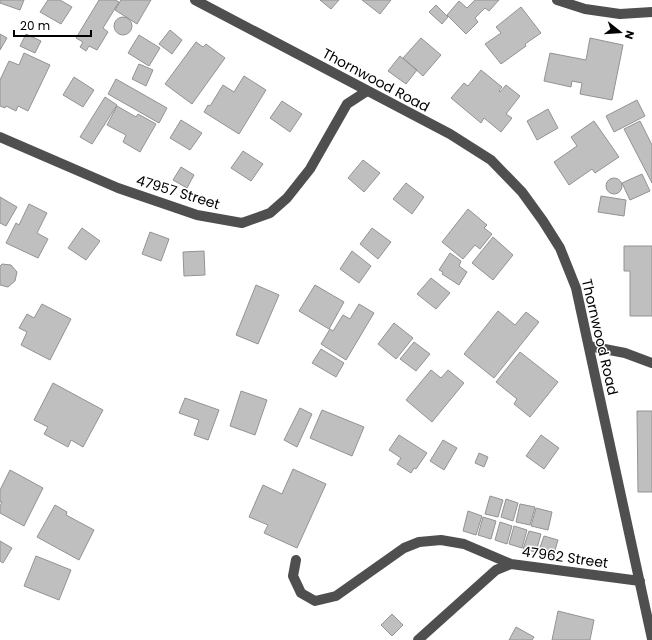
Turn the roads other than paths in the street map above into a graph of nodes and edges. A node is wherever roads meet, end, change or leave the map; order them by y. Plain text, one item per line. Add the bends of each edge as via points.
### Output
1 (195, 0) edge
2 (558, 0) edge
3 (652, 12) edge
4 (367, 91) junction
5 (0, 137) edge
6 (589, 346) junction
7 (652, 363) edge
8 (296, 560) dead end
9 (511, 564) junction
10 (640, 581) junction
11 (652, 639) edge
12 (418, 640) edge

1 - 4 street, Thornwood Road
2 - 3 street via 585,9 620,14
4 - 5 street, 47957 Street via 347,104 310,168 287,198 270,213 242,223 197,215 118,188
4 - 6 street, Thornwood Road via 450,134 491,160 522,192 560,248 576,288
6 - 7 street via 625,353
6 - 10 street, Thornwood Road
8 - 9 street via 293,576 301,593 315,601 336,596 404,548 419,542 440,540 464,544
9 - 10 street, 47962 Street
9 - 12 street, 47962 Street via 496,570
10 - 11 street, Thornwood Road

